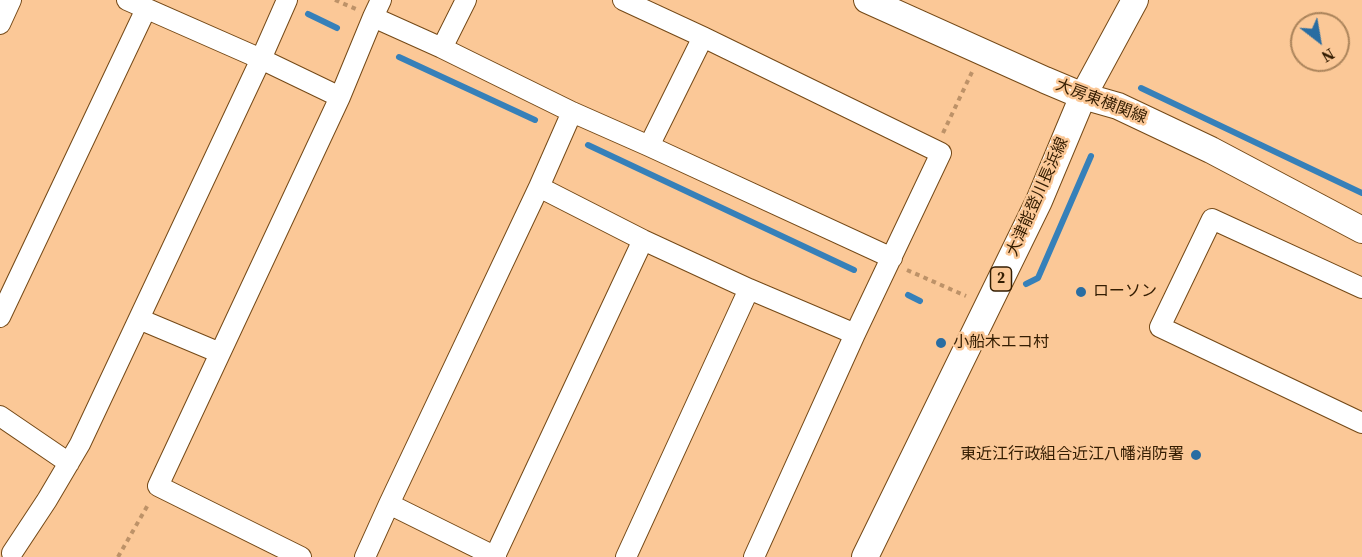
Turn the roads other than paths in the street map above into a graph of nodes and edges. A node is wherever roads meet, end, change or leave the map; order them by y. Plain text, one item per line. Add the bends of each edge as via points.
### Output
1 (11, 0) edge
2 (128, 0) edge
3 (287, 0) edge
4 (466, 0) edge
5 (623, 0) edge
6 (867, 0) edge
7 (1135, 0) edge
8 (377, 8) edge
9 (146, 9) junction
10 (0, 24) edge
11 (703, 37) junction
12 (442, 48) junction
13 (261, 59) junction
14 (1083, 96) junction
15 (340, 97) junction
16 (572, 112) junction
17 (649, 146) junction
18 (539, 187) junction
19 (1362, 230) edge
20 (643, 240) junction
21 (891, 260) junction
22 (1362, 288) edge
23 (749, 289) junction
24 (0, 317) edge
25 (139, 319) junction
26 (855, 334) junction
27 (220, 353) junction
28 (0, 416) edge
29 (1362, 423) edge
30 (69, 463) junction
31 (389, 504) junction
32 (10, 552) edge
33 (301, 557) edge
34 (365, 557) edge
35 (495, 557) edge
36 (626, 557) edge
37 (754, 557) edge
38 (865, 557) edge

1 - 10 street
2 - 9 street
3 - 13 street
4 - 12 street
5 - 11 street
6 - 14 main road, 大房東横関線
7 - 14 main road, 大津能登川長浜線 / 2
8 - 12 street
8 - 15 street
9 - 13 street
9 - 24 street
11 - 17 street
11 - 21 street via 941,153
12 - 16 street
13 - 15 street
13 - 25 street
14 - 19 main road, 大房東横関線 via 1118,105 1212,150
14 - 38 main road, 大津能登川長浜線 / 2 via 1039,201
15 - 27 street
16 - 17 street
16 - 18 street
17 - 21 street
18 - 20 street
18 - 31 street
20 - 23 street
20 - 35 street
21 - 26 street
22 - 29 street via 1212,219 1160,327
23 - 26 street
23 - 36 street
25 - 27 street
25 - 30 street
26 - 37 street
27 - 33 street via 158,486
28 - 30 street
30 - 32 street
31 - 34 street
31 - 35 street

